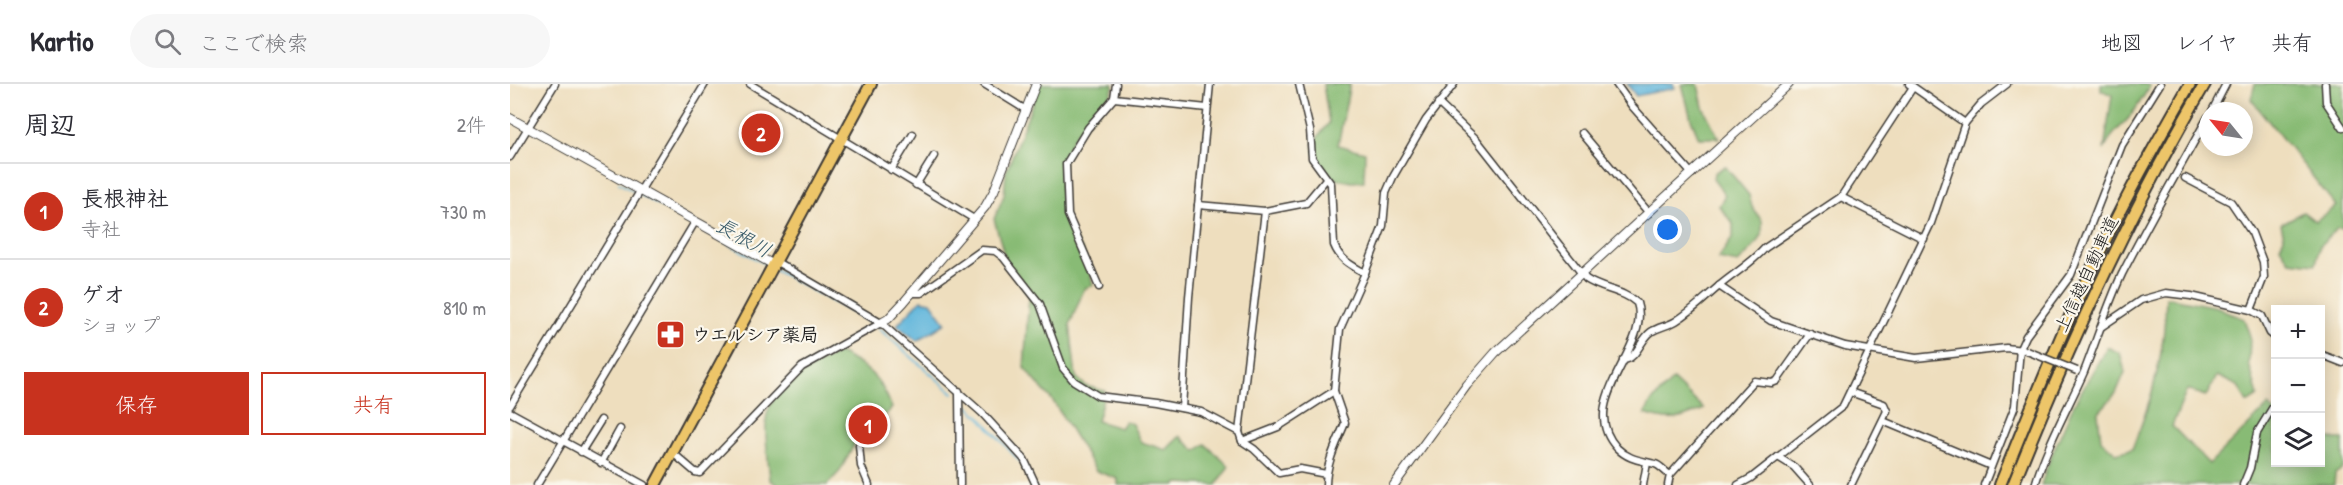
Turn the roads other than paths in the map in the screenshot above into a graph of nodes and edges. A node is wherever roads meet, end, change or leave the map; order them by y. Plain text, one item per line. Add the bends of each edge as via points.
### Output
1 (555, 84) edge
2 (705, 84) edge
3 (750, 84) edge
4 (871, 84) edge
5 (984, 84) edge
6 (1036, 84) edge
7 (1116, 84) edge
8 (1210, 84) edge
9 (1299, 84) edge
10 (1454, 84) edge
11 (1617, 84) edge
12 (1789, 84) edge
13 (2007, 84) edge
14 (2160, 84) edge
15 (2190, 84) edge
16 (2205, 84) edge
17 (2226, 84) edge
18 (2325, 84) edge
19 (1911, 85) edge
20 (1114, 98) junction
21 (2216, 102) edge
22 (1438, 103) junction
23 (1207, 108) junction
24 (1026, 110) junction
25 (510, 118) edge
26 (1965, 123) junction
27 (528, 128) junction
28 (2343, 128) edge
29 (1582, 133) dead end
30 (913, 134) dead end
31 (2199, 134) edge
32 (840, 140) junction
33 (934, 156) dead end
34 (510, 157) edge
35 (891, 170) junction
36 (1692, 174) junction
37 (2185, 178) dead end
38 (1326, 179) junction
39 (916, 185) junction
40 (640, 191) junction
41 (1841, 197) junction
42 (1198, 205) junction
43 (1265, 212) junction
44 (1649, 213) junction
45 (974, 219) junction
46 (695, 222) junction
47 (1924, 239) junction
48 (775, 263) junction
49 (1365, 273) junction
50 (1583, 273) junction
51 (1719, 286) junction
52 (1099, 287) dead end
53 (912, 293) junction
54 (2251, 310) junction
55 (881, 323) junction
56 (2100, 328) junction
57 (1810, 334) junction
58 (2271, 334) edge
59 (2020, 348) junction
60 (1871, 350) junction
61 (2325, 356) edge
62 (1623, 360) junction
63 (2343, 363) edge
64 (2080, 372) junction
65 (1334, 391) junction
66 (959, 392) junction
67 (1850, 392) junction
68 (510, 406) edge
69 (1182, 408) junction
70 (2271, 410) edge
71 (510, 412) edge
72 (601, 420) dead end
73 (1883, 421) junction
74 (620, 429) dead end
75 (1239, 432) junction
76 (1242, 441) junction
77 (564, 442) junction
78 (859, 445) dead end
79 (581, 452) junction
80 (673, 453) junction
81 (1778, 457) junction
82 (601, 463) junction
83 (1647, 464) junction
84 (1991, 466) junction
85 (1326, 474) junction
86 (1670, 475) junction
87 (537, 485) edge
88 (644, 485) edge
89 (655, 485) edge
90 (868, 485) edge
91 (960, 485) edge
92 (1036, 485) edge
93 (1326, 485) edge
94 (1394, 485) edge
95 (1643, 485) edge
96 (1668, 485) edge
97 (1738, 485) edge
98 (1810, 485) edge
99 (1851, 485) edge
100 (1984, 485) edge
101 (2000, 485) edge
102 (2013, 485) edge
103 (2035, 485) edge
104 (2243, 485) edge

1 - 27 street
2 - 40 street
3 - 32 street
4 - 32 highway
5 - 24 street
6 - 24 street
7 - 20 street
8 - 23 street
9 - 38 street via 1312,158
10 - 22 street
11 - 36 street
12 - 36 street
13 - 26 street via 1981,104
14 - 59 street via 2122,145 2071,275
15 - 101 highway, 上信越自動車道 via 2104,241
16 - 102 highway, 上信越自動車道 via 2157,166 2101,278
17 - 21 street
18 - 28 street via 2326,102
19 - 26 street
19 - 41 street
20 - 23 street
20 - 52 street via 1088,128 1066,164 1068,215
22 - 49 street via 1386,193 1383,226
22 - 50 street via 1477,140
23 - 42 street
24 - 45 street via 994,191
25 - 27 street
26 - 47 street
27 - 34 street
27 - 40 street
29 - 44 street
30 - 35 street
31 - 56 street via 2123,273
32 - 35 street
32 - 48 highway
33 - 39 street
35 - 39 street
36 - 44 street
37 - 54 street via 2231,201 2252,233 2264,277
38 - 43 street via 1306,203
38 - 49 street via 1333,194 1337,253
39 - 45 street
40 - 46 street
40 - 68 street
41 - 47 street
41 - 51 street via 1765,248
42 - 43 street
42 - 69 street
43 - 75 street
44 - 50 street
45 - 53 street
46 - 48 street
46 - 77 street
47 - 60 street
48 - 55 street
48 - 80 highway
49 - 65 street via 1340,329
50 - 62 street via 1592,283 1637,303 1638,326
50 - 94 street via 1476,374
51 - 57 street via 1764,317
51 - 62 street via 1697,308 1650,333 1629,360
53 - 55 street
53 - 69 street via 921,293 982,250 995,251 1040,304 1063,368 1074,381 1098,396
54 - 56 street via 2166,292 2141,300
54 - 58 street via 2262,316
55 - 66 street
55 - 80 street via 802,367 700,473
56 - 64 street
57 - 60 street
57 - 86 street via 1777,381 1754,381
59 - 60 street via 1916,358
59 - 64 street, bridge
59 - 84 street via 2015,406
60 - 67 street
61 - 63 street
62 - 83 street via 1607,396 1607,432 1619,450
64 - 103 street via 2043,456
65 - 76 street via 1278,427
65 - 85 street via 1345,423
66 - 91 street
66 - 92 street via 1024,459
67 - 73 street via 1884,404 1887,411
67 - 81 street via 1838,410
69 - 75 street via 1201,412
70 - 104 street via 2257,433
71 - 77 street
72 - 79 street
73 - 84 street
73 - 99 street
74 - 82 street
75 - 76 street
76 - 85 street via 1279,473 1300,469
77 - 79 street
77 - 87 street
78 - 90 street
79 - 82 street
80 - 89 highway
81 - 97 street
81 - 98 street via 1794,467
82 - 88 street
83 - 86 street via 1657,464
83 - 95 street
84 - 100 street
85 - 93 street
86 - 96 street

